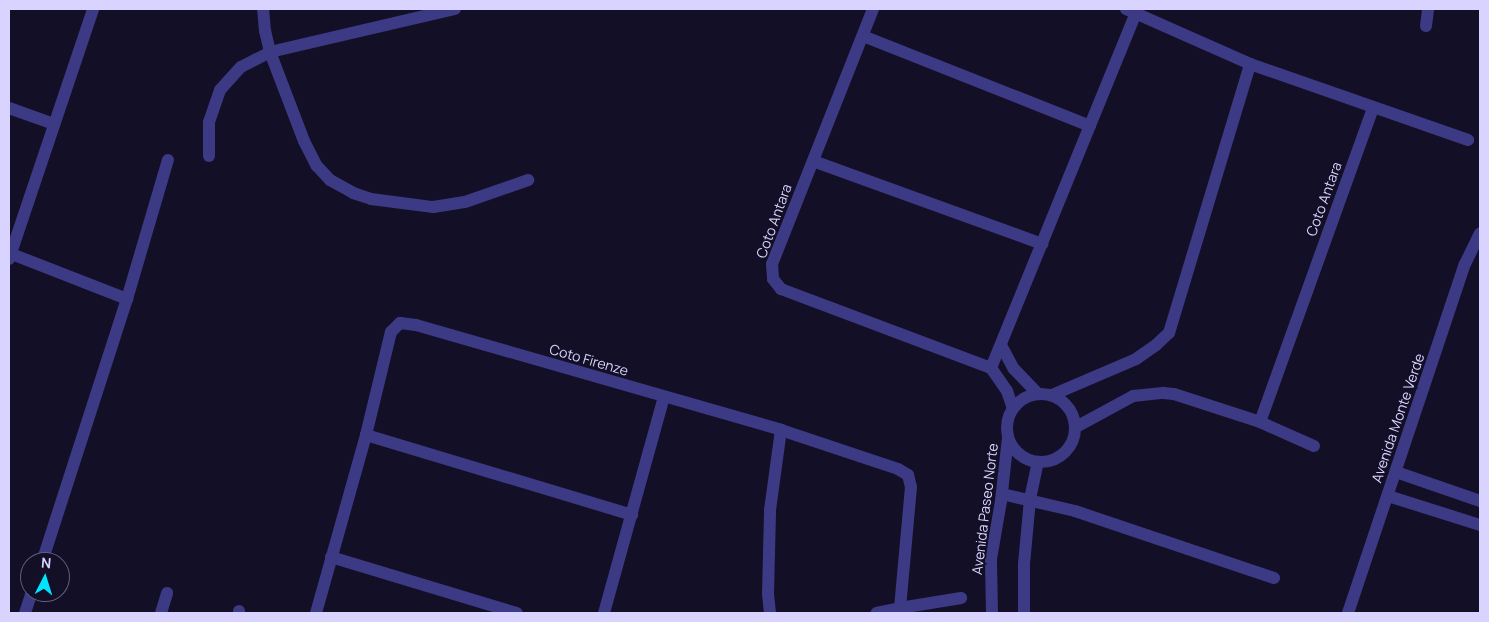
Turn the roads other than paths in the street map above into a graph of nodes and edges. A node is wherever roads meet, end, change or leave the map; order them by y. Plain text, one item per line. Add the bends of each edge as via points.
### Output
1 (93, 9) edge
2 (263, 9) edge
3 (455, 9) edge
4 (873, 9) edge
5 (1428, 9) edge
6 (442, 10) edge
7 (1131, 11) edge
8 (1426, 26) dead end
9 (863, 36) junction
10 (270, 52) junction
11 (1250, 64) junction
12 (9, 108) edge
13 (1373, 108) junction
14 (54, 124) junction
15 (1090, 126) junction
16 (1468, 140) dead end
17 (209, 156) dead end
18 (168, 160) dead end
19 (813, 161) junction
20 (528, 180) dead end
21 (1480, 233) edge
22 (1042, 244) junction
23 (9, 255) edge
24 (127, 299) junction
25 (1001, 345) junction
26 (991, 368) junction
27 (1037, 393) junction
28 (1052, 395) junction
29 (664, 398) junction
30 (1013, 408) junction
31 (1260, 422) junction
32 (1076, 427) junction
33 (781, 430) junction
34 (366, 435) junction
35 (1008, 438) junction
36 (1314, 446) dead end
37 (1038, 462) junction
38 (1396, 472) junction
39 (1002, 494) junction
40 (1388, 496) junction
41 (1030, 499) junction
42 (1480, 501) edge
43 (632, 515) junction
44 (1480, 525) edge
45 (45, 552) edge
46 (331, 557) junction
47 (1274, 578) dead end
48 (167, 593) dead end
49 (961, 598) dead end
50 (900, 608) junction
51 (161, 613) edge
52 (316, 613) edge
53 (517, 613) edge
54 (604, 613) edge
55 (770, 613) edge
56 (877, 613) edge
57 (992, 613) edge
58 (1024, 613) edge
59 (1348, 613) edge

1 - 14 street
2 - 10 street
3 - 6 street
4 - 9 street, Coto Antara
5 - 8 street
6 - 10 street
7 - 11 street
7 - 15 street
9 - 15 street
9 - 19 street, Coto Antara
10 - 17 street via 241,67 220,90 210,122
10 - 20 street via 317,166 330,180 353,193 371,199 433,207 465,202
11 - 13 street
11 - 28 street via 1169,333 1136,359
12 - 14 street
13 - 16 street
13 - 31 street, Coto Antara
14 - 23 street
15 - 22 street
18 - 24 street
19 - 22 street
19 - 26 street, Coto Antara via 772,264 773,279 781,289
21 - 38 street, Avenida Monte Verde via 1465,264
22 - 25 street
23 - 24 street
24 - 45 street
25 - 26 street
25 - 27 street via 1014,369
26 - 30 street via 1007,391
27 - 28 street
27 - 30 street via 1019,401
28 - 32 street via 1069,407
29 - 33 street, Coto Firenze
29 - 34 street, Coto Firenze via 400,323 391,332
29 - 43 street
30 - 35 street via 1008,417
31 - 32 street via 1174,394 1152,393 1133,396
31 - 36 street
32 - 37 street via 1074,438 1064,452 1049,461
33 - 50 street, Coto Firenze via 908,475 911,487
33 - 55 street via 770,510
34 - 43 street
34 - 46 street, Coto Firenze
35 - 37 street via 1016,452
35 - 39 street, Avenida Paseo Norte
37 - 41 street
38 - 40 street, Avenida Monte Verde
38 - 42 street
39 - 41 street
39 - 57 street, Avenida Paseo Norte via 991,559
40 - 44 street
40 - 59 street, Avenida Monte Verde
41 - 47 street
41 - 58 street via 1024,564
43 - 54 street
46 - 52 street, Coto Firenze
46 - 53 street
48 - 51 street
49 - 50 street
50 - 56 street

